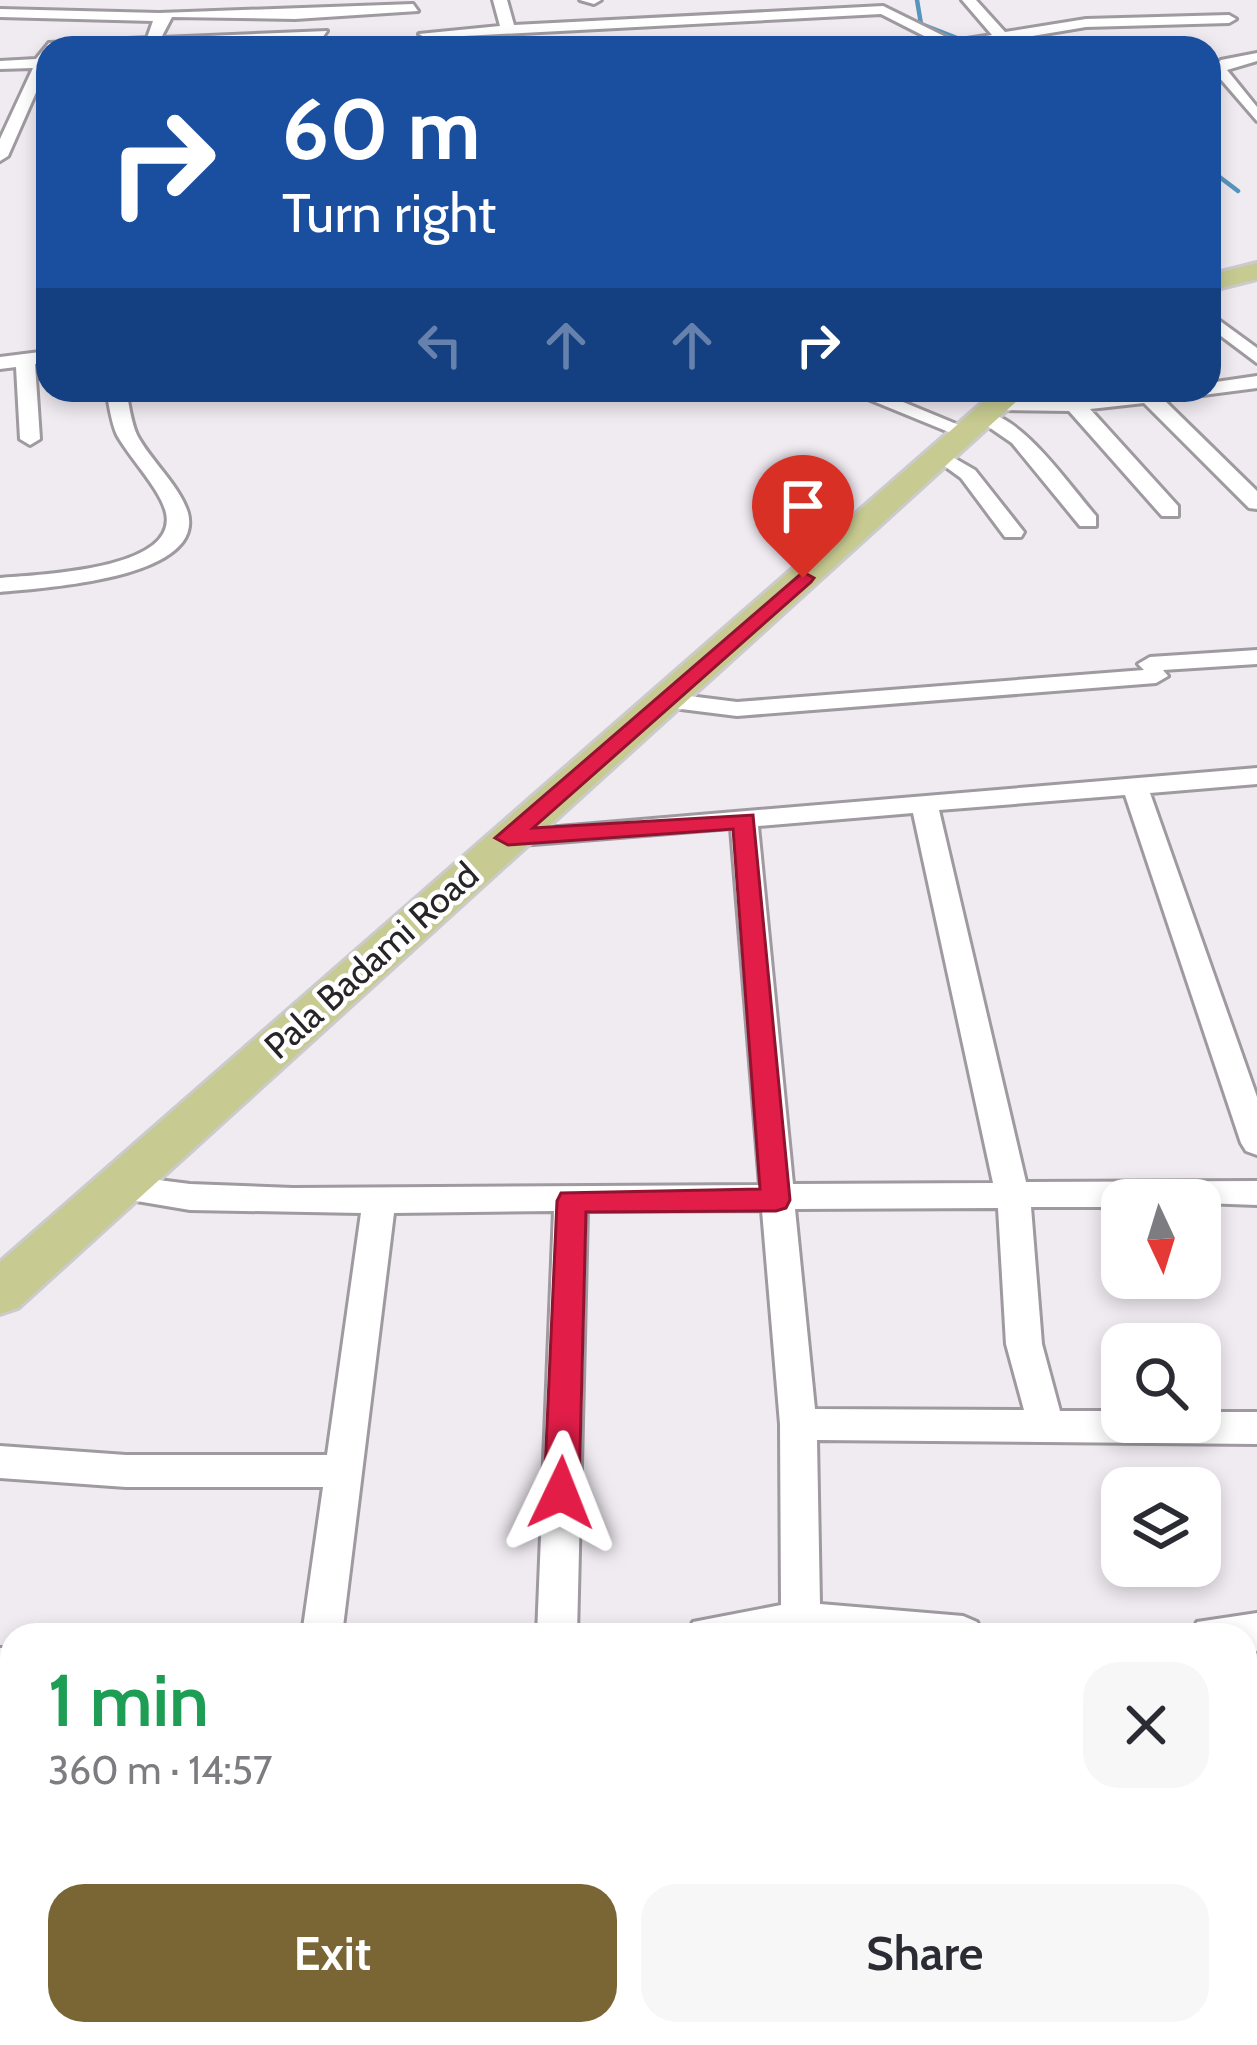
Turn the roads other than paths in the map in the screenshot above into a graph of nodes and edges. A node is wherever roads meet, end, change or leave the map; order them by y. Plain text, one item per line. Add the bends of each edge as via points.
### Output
1 (500, 0) edge
2 (710, 0) edge
3 (969, 0) edge
4 (1204, 2) edge
5 (413, 4) edge
6 (59, 9) edge
7 (0, 13) edge
8 (332, 13) junction
9 (161, 17) junction
10 (720, 19) junction
11 (1229, 19) junction
12 (577, 26) junction
13 (508, 29) junction
14 (1243, 30) dead end
15 (1000, 34) junction
16 (155, 36) edge
17 (334, 36) edge
18 (425, 36) edge
19 (461, 36) edge
20 (580, 36) edge
21 (927, 36) edge
22 (991, 36) edge
23 (36, 55) edge
24 (1257, 57) edge
25 (0, 65) edge
26 (1221, 65) edge
27 (1221, 66) edge
28 (36, 77) edge
29 (34, 81) junction
30 (0, 82) edge
31 (1248, 94) edge
32 (0, 110) edge
33 (21, 110) junction
34 (1257, 117) edge
35 (0, 155) edge
36 (1257, 271) edge
37 (1221, 280) edge
38 (1221, 328) edge
39 (1257, 357) edge
40 (36, 359) edge
41 (25, 360) junction
42 (0, 363) edge
43 (1257, 382) edge
44 (1221, 387) edge
45 (119, 402) edge
46 (906, 402) edge
47 (1103, 402) edge
48 (1155, 402) edge
49 (1075, 405) junction
50 (982, 420) edge
51 (30, 440) dead end
52 (1257, 503) edge
53 (1170, 511) dead end
54 (1088, 521) dead end
55 (1013, 532) dead end
56 (0, 585) edge
57 (1257, 657) edge
58 (665, 700) junction
59 (1257, 776) edge
60 (1135, 787) junction
61 (925, 805) junction
62 (744, 820) junction
63 (508, 838) junction
64 (1257, 1143) edge
65 (119, 1187) junction
66 (1257, 1193) edge
67 (1010, 1198) junction
68 (776, 1200) junction
69 (572, 1201) junction
70 (379, 1202) junction
71 (0, 1293) edge
72 (798, 1424) junction
73 (1046, 1426) junction
74 (1257, 1428) edge
75 (0, 1462) edge
76 (342, 1471) junction
77 (323, 1623) edge
78 (557, 1623) edge
79 (800, 1623) edge

1 - 13 street
2 - 10 street
3 - 15 street
4 - 11 street
5 - 8 street
5 - 18 street
6 - 7 street
6 - 9 street
8 - 9 street
8 - 17 street
9 - 16 street
10 - 12 street
10 - 21 street via 883,10
11 - 14 street
11 - 15 street
12 - 13 street
12 - 20 street
13 - 19 street
15 - 22 street
23 - 25 street
24 - 26 street
27 - 31 street
28 - 29 street
29 - 30 street
29 - 33 street
31 - 34 street
32 - 33 street
33 - 35 street
36 - 37 main road
38 - 39 street
40 - 41 street
41 - 42 street
41 - 51 street
43 - 44 street
45 - 56 street via 125,430 177,513 175,534 128,567
46 - 50 street
47 - 49 street
48 - 52 street
49 - 50 street
49 - 53 street
50 - 54 street via 1019,439
50 - 55 street via 968,474
50 - 58 main road, Pala Badami Road
57 - 58 street via 737,709
58 - 63 main road, Pala Badami Road
59 - 60 street
60 - 61 street
60 - 64 street
61 - 62 street
61 - 67 street
62 - 63 street
62 - 68 street
63 - 65 main road, Pala Badami Road
65 - 70 street via 230,1200
65 - 71 main road, Pala Badami Road
66 - 67 street
67 - 68 street
67 - 73 street via 1024,1344
68 - 69 street
68 - 72 street
69 - 70 street
69 - 78 street
70 - 76 street
72 - 73 street
72 - 79 street
73 - 74 street
75 - 76 street
76 - 77 street

